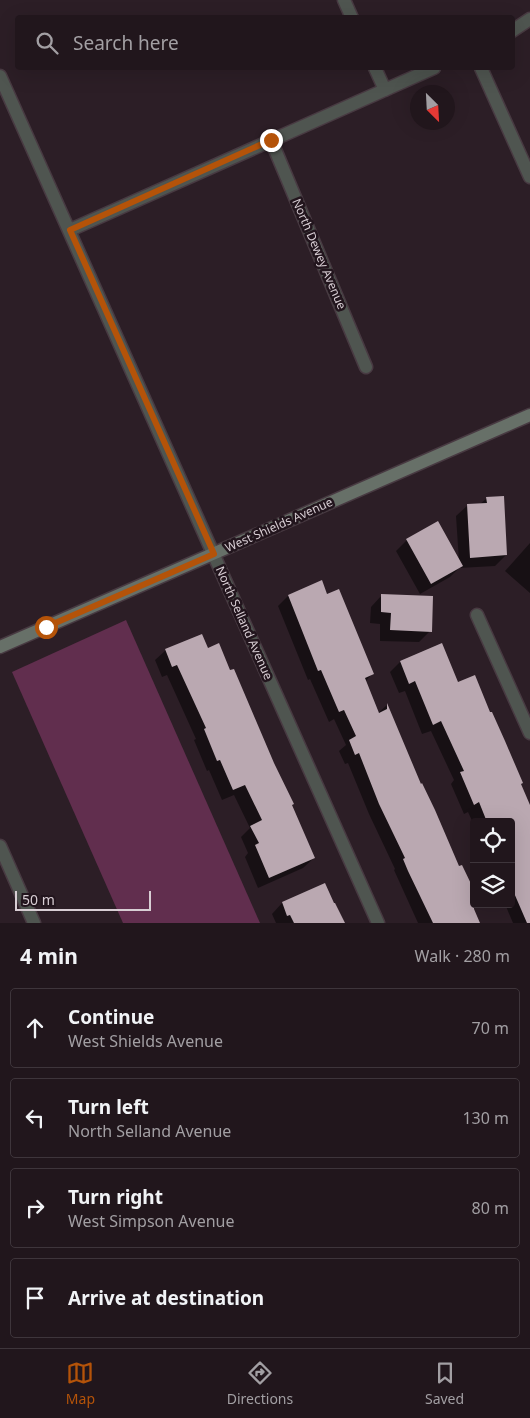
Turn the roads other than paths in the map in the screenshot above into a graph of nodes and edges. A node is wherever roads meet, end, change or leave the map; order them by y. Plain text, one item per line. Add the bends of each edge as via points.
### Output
1 (344, 0) edge
2 (351, 15) edge
3 (530, 19) edge
4 (515, 29) edge
5 (376, 70) edge
6 (430, 70) edge
7 (482, 70) edge
8 (0, 76) edge
9 (385, 90) junction
10 (271, 140) junction
11 (530, 177) edge
12 (70, 230) junction
13 (366, 367) dead end
14 (530, 415) edge
15 (214, 554) junction
16 (477, 615) dead end
17 (0, 647) edge
18 (530, 733) edge
19 (0, 846) edge
20 (34, 923) edge
21 (378, 923) edge

1 - 2 street
3 - 4 street
5 - 9 street
6 - 9 street
7 - 11 street
8 - 12 street, North Selland Avenue
9 - 10 street
10 - 12 street
10 - 13 street, North Dewey Avenue
12 - 15 street, North Selland Avenue
14 - 15 street, West Shields Avenue
15 - 17 street, West Shields Avenue
15 - 21 street, North Selland Avenue
16 - 18 street
19 - 20 street

